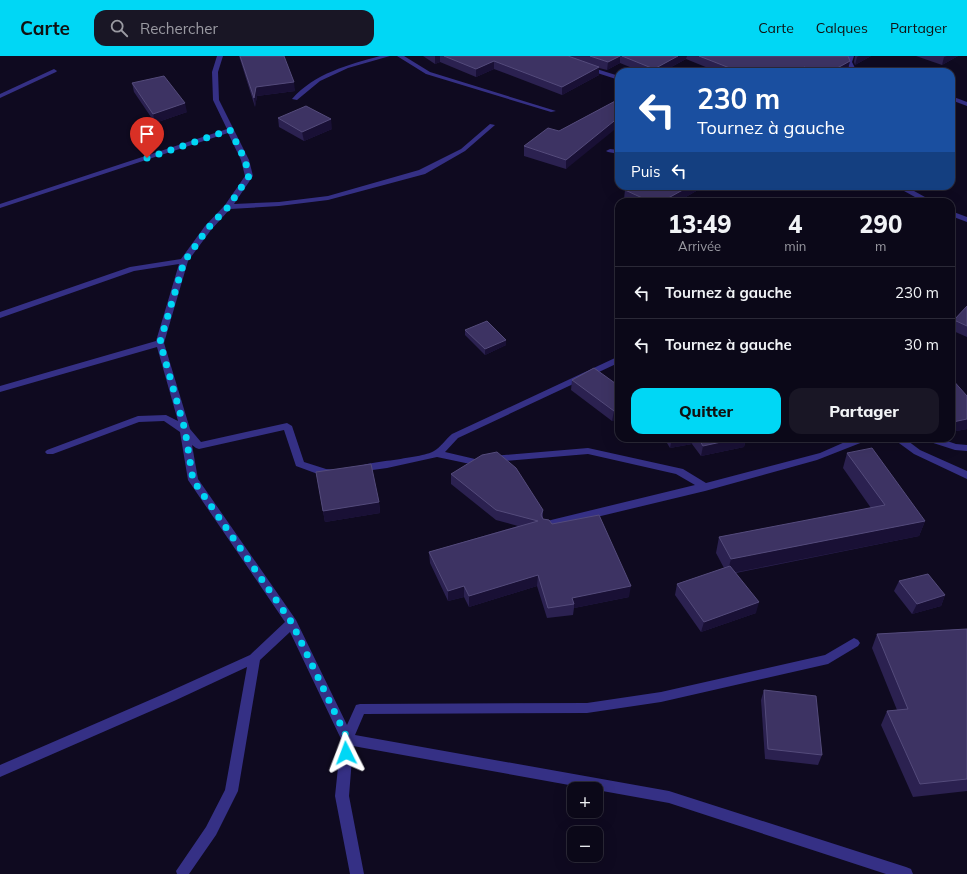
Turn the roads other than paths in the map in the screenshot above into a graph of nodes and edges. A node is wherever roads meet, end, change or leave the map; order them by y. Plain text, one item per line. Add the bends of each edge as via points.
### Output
1 (220, 56) edge
2 (225, 56) edge
3 (387, 56) edge
4 (400, 56) edge
5 (851, 56) edge
6 (580, 66) edge
7 (852, 68) edge
8 (54, 71) dead end
9 (615, 77) edge
10 (0, 96) edge
11 (295, 99) dead end
12 (955, 100) edge
13 (967, 104) edge
14 (553, 111) dead end
15 (492, 125) dead end
16 (230, 130) junction
17 (610, 151) dead end
18 (615, 152) edge
19 (907, 190) edge
20 (922, 198) edge
21 (0, 206) edge
22 (228, 207) junction
23 (955, 215) edge
24 (967, 220) edge
25 (184, 262) junction
26 (0, 315) edge
27 (160, 342) junction
28 (615, 362) edge
29 (0, 389) edge
30 (185, 430) junction
31 (852, 442) edge
32 (903, 442) edge
33 (939, 442) edge
34 (967, 448) edge
35 (50, 452) dead end
36 (437, 454) junction
37 (967, 475) edge
38 (704, 487) junction
39 (547, 525) edge
40 (292, 623) junction
41 (854, 643) dead end
42 (254, 658) junction
43 (347, 738) junction
44 (0, 771) edge
45 (183, 871) dead end
46 (357, 874) edge
47 (906, 874) edge

1 - 2 street
1 - 16 street via 215,72 216,100
3 - 11 street via 318,80
4 - 14 street via 428,73
5 - 7 street via 849,62
6 - 9 street
8 - 10 street
12 - 13 street
15 - 22 street via 463,150 422,172 328,198
16 - 21 street
16 - 22 street via 245,160 249,176
17 - 18 street
19 - 20 street
22 - 25 street via 208,228
23 - 24 street
25 - 26 street via 133,269
25 - 27 street
27 - 29 street
27 - 30 street
28 - 36 street via 455,436
30 - 35 street via 166,418 138,418
30 - 36 street via 199,446 287,426 300,464 326,473 387,465
30 - 40 street via 193,480
31 - 38 street via 820,456
32 - 37 street via 917,452
33 - 34 street
36 - 38 street via 475,462 588,452 679,471
38 - 39 street
40 - 42 street
40 - 43 street
41 - 43 street via 828,659 661,697 588,708 360,709
42 - 44 street
42 - 45 street via 231,791 212,832
43 - 46 street via 342,796
43 - 47 street via 669,797

